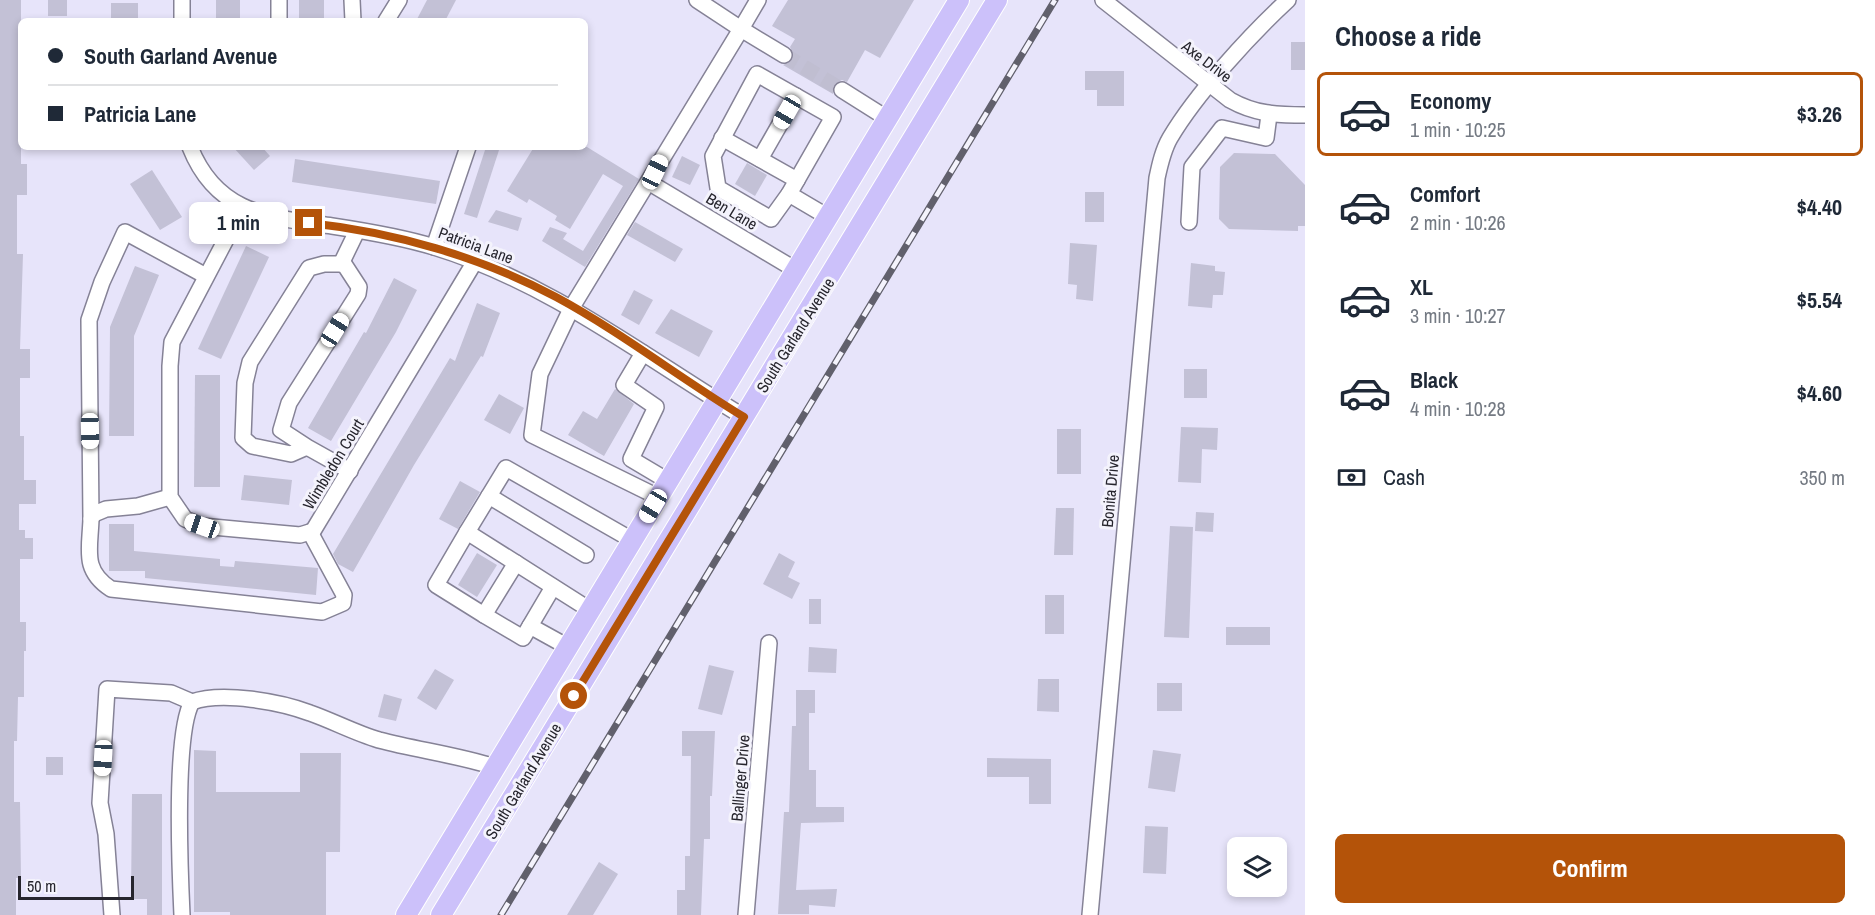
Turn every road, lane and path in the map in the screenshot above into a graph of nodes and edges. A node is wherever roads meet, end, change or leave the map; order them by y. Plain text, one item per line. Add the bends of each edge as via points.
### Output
1 (182, 0) edge
2 (279, 0) edge
3 (352, 0) edge
4 (399, 0) edge
5 (697, 0) edge
6 (758, 0) edge
7 (959, 0) edge
8 (997, 0) edge
9 (1103, 0) edge
10 (1288, 0) edge
11 (182, 18) edge
12 (279, 18) edge
13 (353, 18) edge
14 (388, 18) edge
15 (741, 29) junction
16 (784, 55) tunnel mouth
17 (1210, 86) junction
18 (842, 90) tunnel mouth
19 (796, 96) junction
20 (1269, 115) junction
21 (1305, 116) edge
22 (888, 119) junction
23 (722, 138) junction
24 (191, 150) edge
25 (467, 150) edge
26 (760, 159) junction
27 (650, 183) junction
28 (793, 187) junction
29 (243, 207) junction
30 (828, 217) junction
31 (1189, 222) dead end
32 (357, 231) junction
33 (434, 247) junction
34 (474, 263) junction
35 (341, 264) junction
36 (796, 270) junction
37 (206, 276) junction
38 (572, 307) junction
39 (643, 353) junction
40 (717, 401) junction
41 (744, 417) junction
42 (307, 447) junction
43 (350, 471) junction
44 (663, 489) junction
45 (489, 496) junction
46 (170, 497) junction
47 (91, 519) junction
48 (310, 532) junction
49 (467, 532) junction
50 (632, 540) junction
51 (585, 555) dead end
52 (516, 563) junction
53 (554, 587) junction
54 (590, 610) junction
55 (484, 615) junction
56 (530, 626) junction
57 (770, 643) dead end
58 (568, 647) junction
59 (192, 702) junction
60 (495, 767) junction
61 (111, 915) edge
62 (182, 915) edge
63 (406, 915) edge
64 (441, 915) edge
65 (746, 915) edge
66 (1090, 915) edge

1 - 11 street
2 - 12 street
3 - 13 street
4 - 14 street
5 - 15 street
6 - 15 street
7 - 22 main road, South Garland Avenue
8 - 41 main road, South Garland Avenue
9 - 17 street, Axe Drive
10 - 17 street, Bonita Drive
15 - 16 street
15 - 27 street
17 - 20 street, Axe Drive via 1248,110
17 - 66 street, Bonita Drive via 1170,138 1157,178
18 - 22 street
19 - 23 street via 757,74
19 - 26 street
19 - 28 street via 833,117
20 - 21 street, Axe Drive
20 - 31 street via 1266,138 1222,128 1192,167
22 - 30 main road, South Garland Avenue
23 - 26 street
23 - 28 street via 713,156 718,188 771,219
24 - 29 street, Patricia Lane via 214,186
25 - 33 street
26 - 28 street
27 - 36 street, Ben Lane
27 - 38 street
28 - 30 street
29 - 32 street, Patricia Lane via 266,217
29 - 37 street
30 - 36 main road, South Garland Avenue
32 - 33 street, Patricia Lane
32 - 35 street
33 - 34 street, Patricia Lane
34 - 38 street, Patricia Lane via 521,280
34 - 43 street, Wimbledon Court
35 - 42 street via 359,287 358,294 282,420 281,430
35 - 42 street via 309,268 250,362 245,382 243,438 252,446 291,454
36 - 40 main road, South Garland Avenue
37 - 46 street via 172,342
37 - 47 street via 125,232 89,320
38 - 39 street, Patricia Lane
38 - 44 street via 540,374 532,435
39 - 40 street, Patricia Lane
39 - 44 street via 624,385 657,407 631,459
40 - 41 street, Patricia Lane
40 - 44 main road, South Garland Avenue
41 - 64 main road, South Garland Avenue
42 - 43 street
43 - 48 street, Wimbledon Court
44 - 50 main road, South Garland Avenue
45 - 49 street
45 - 50 street via 506,468
45 - 51 street
46 - 47 street via 106,509
46 - 48 street, Wimbledon Court via 185,519 202,526 300,536
47 - 48 street via 91,568 94,576 111,589 322,612 343,603 344,595
49 - 52 street
49 - 55 street via 436,585
50 - 54 main road, South Garland Avenue
52 - 53 street
52 - 55 street
53 - 54 street
53 - 56 street
54 - 58 main road, South Garland Avenue
55 - 56 street via 523,638
56 - 58 street
57 - 65 street, Ballinger Drive
58 - 60 main road, South Garland Avenue
59 - 60 street via 247,699 308,712 368,737
59 - 61 street via 171,693 107,689 100,803
59 - 62 street via 182,741
60 - 63 main road, South Garland Avenue

